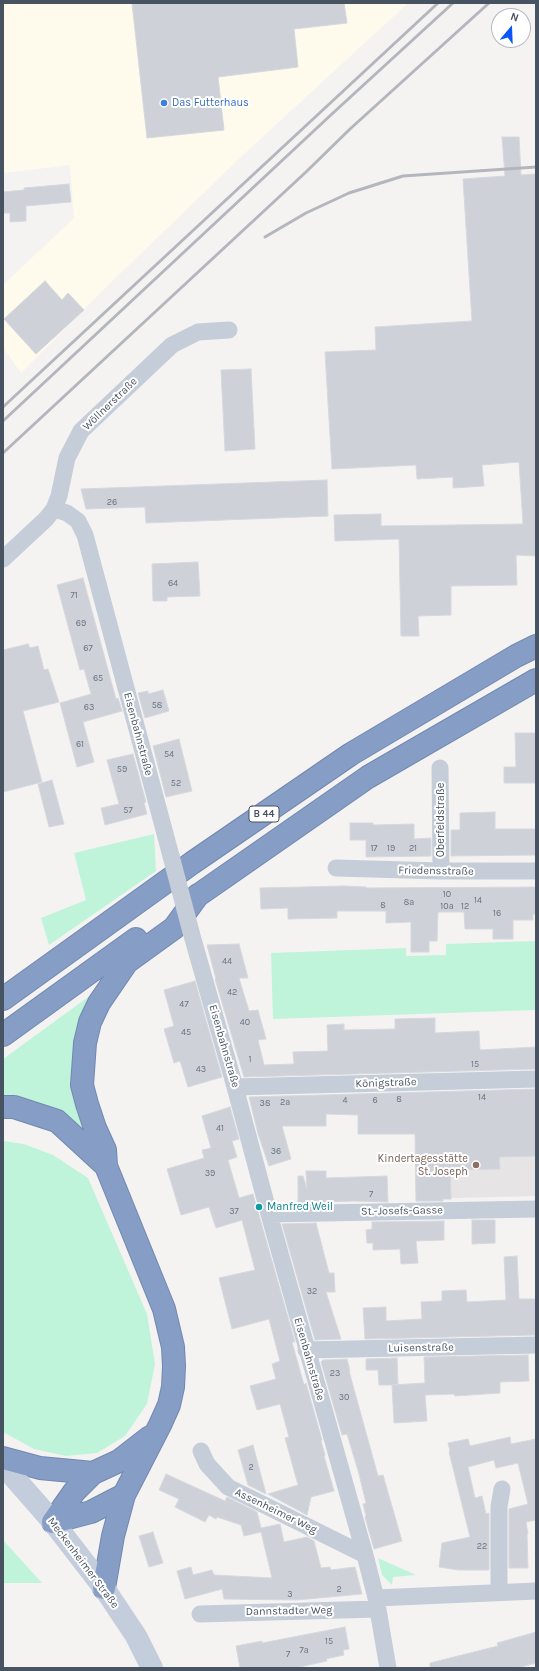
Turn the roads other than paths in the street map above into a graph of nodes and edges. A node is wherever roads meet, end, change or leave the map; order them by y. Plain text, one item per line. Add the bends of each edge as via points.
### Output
1 (229, 330) dead end
2 (54, 509) junction
3 (3, 560) edge
4 (536, 646) edge
5 (536, 680) edge
6 (440, 768) dead end
7 (336, 868) dead end
8 (441, 871) junction
9 (536, 871) edge
10 (198, 895) junction
11 (3, 999) edge
12 (3, 1035) edge
13 (536, 1079) edge
14 (235, 1087) junction
15 (3, 1107) edge
16 (106, 1166) junction
17 (536, 1209) edge
18 (269, 1214) junction
19 (536, 1345) edge
20 (306, 1350) junction
21 (156, 1432) junction
22 (201, 1451) dead end
23 (3, 1458) edge
24 (3, 1465) edge
25 (94, 1473) junction
26 (502, 1489) dead end
27 (124, 1495) junction
28 (53, 1522) junction
29 (365, 1555) junction
30 (104, 1588) junction
31 (536, 1591) edge
32 (499, 1592) junction
33 (377, 1604) junction
34 (200, 1614) dead end
35 (152, 1668) edge
36 (388, 1668) edge

1 - 2 street, Wöllnerstraße via 198,332 172,344 81,431 67,458
2 - 3 street, Wöllnerstraße
2 - 14 street, Eisenbahnstraße, bridge via 67,513 78,521 85,535
4 - 11 highway, B 44 via 351,754 192,863
5 - 10 highway, B 44 via 368,777
6 - 8 street, Oberfeldstraße
7 - 8 street, Friedensstraße
8 - 9 street, Friedensstraße
10 - 12 highway, B 44
10 - 16 highway via 174,928 127,962 99,1003 90,1022 85,1043 82,1085 94,1128 105,1150
13 - 14 street, Königstraße
14 - 18 street, Eisenbahnstraße
15 - 16 highway via 14,1107 57,1121
16 - 21 highway via 164,1309 173,1347 173,1387 169,1405
17 - 18 street, St.-Josefs-Gasse
18 - 20 street, Eisenbahnstraße
19 - 20 street, Luisenstraße
20 - 29 street, Eisenbahnstraße
21 - 25 highway via 119,1461
21 - 27 highway
22 - 29 street, Assenheimer Weg via 207,1464 228,1487
23 - 25 highway via 47,1469
24 - 28 street, Meckenheimer Straße
25 - 28 highway via 74,1492
26 - 32 street via 499,1507
27 - 28 highway via 91,1512
27 - 30 highway via 113,1536
28 - 30 street, Meckenheimer Straße
29 - 33 street, Eisenbahnstraße
30 - 35 street, Meckenheimer Straße via 136,1636
31 - 32 street
32 - 33 street
33 - 34 street, Dannstadter Weg
33 - 36 street, Eisenbahnstraße

